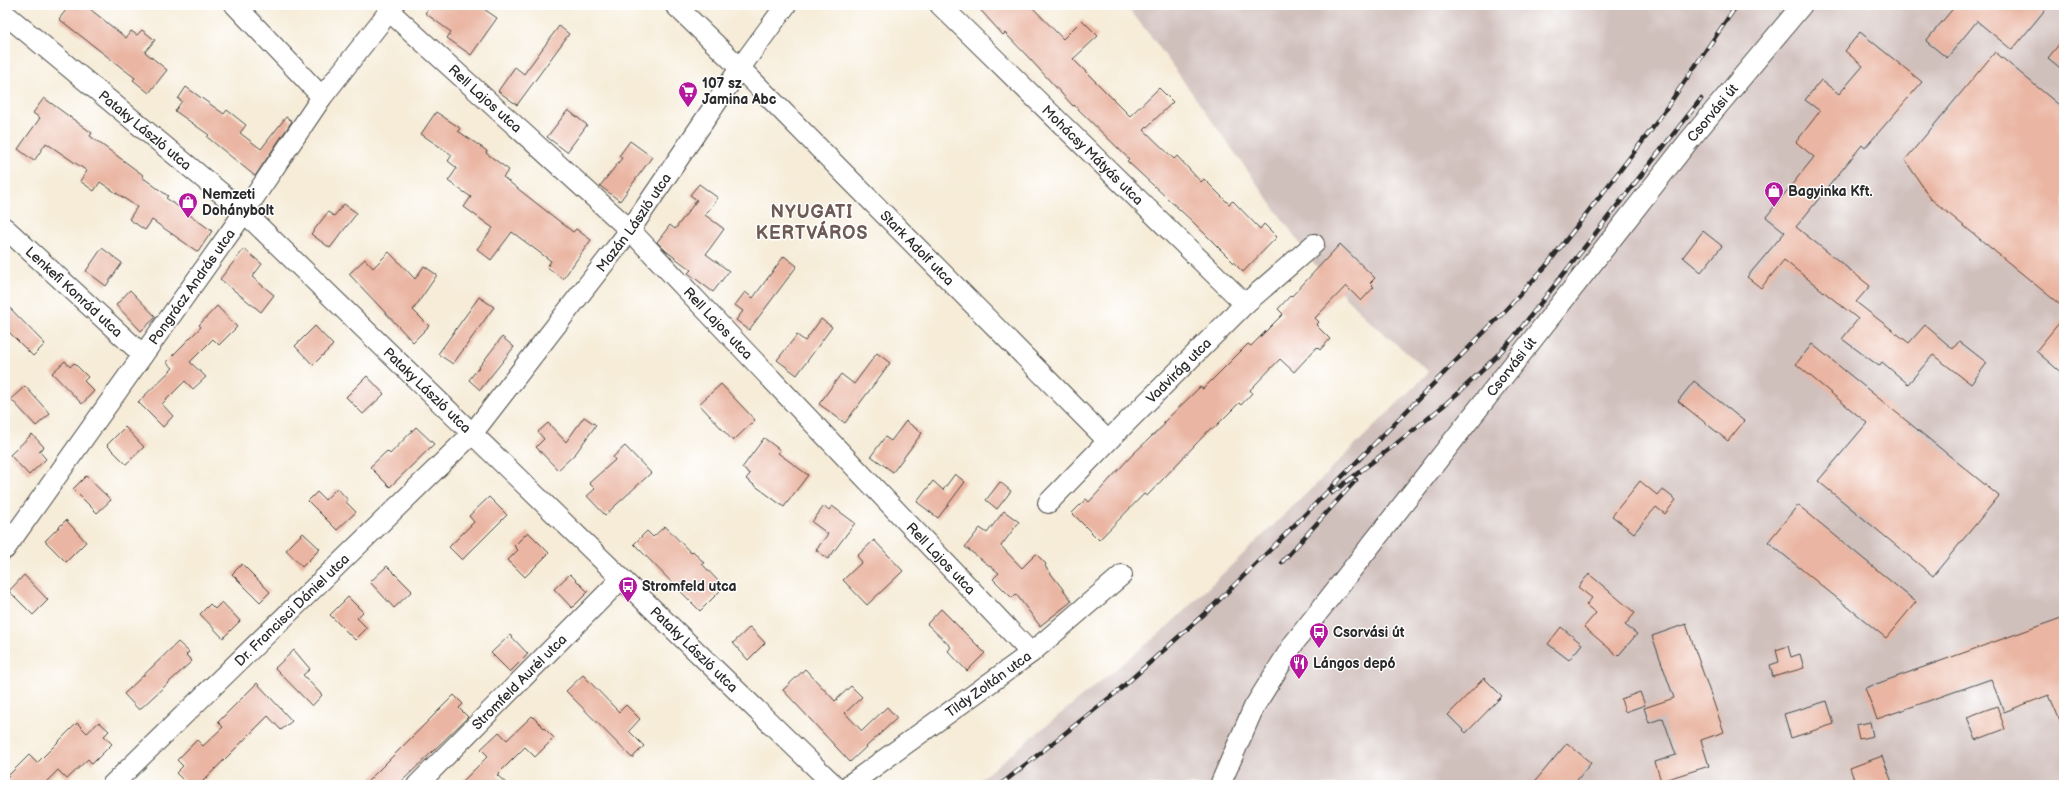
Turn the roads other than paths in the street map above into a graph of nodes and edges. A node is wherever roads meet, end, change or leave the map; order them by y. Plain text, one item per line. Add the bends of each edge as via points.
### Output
1 (235, 5) edge
2 (675, 5) edge
3 (786, 5) edge
4 (940, 5) edge
5 (1802, 5) edge
6 (391, 8) edge
7 (5, 14) edge
8 (740, 68) junction
9 (322, 97) junction
10 (244, 212) junction
11 (5, 228) edge
12 (630, 230) junction
13 (1314, 244) dead end
14 (1245, 304) junction
15 (143, 355) junction
16 (472, 434) junction
17 (1108, 441) junction
18 (1048, 504) dead end
19 (5, 549) edge
20 (1122, 575) dead end
21 (621, 579) junction
22 (1031, 653) junction
23 (112, 785) edge
24 (417, 785) edge
25 (834, 785) edge
26 (849, 785) edge
27 (1220, 785) edge

1 - 9 street
2 - 8 street, Stark Adolf utca
3 - 8 street, Mazán László utca
4 - 14 street, Mohácsy Mátyás utca
5 - 27 street, Csorvási út via 1687,142 1294,643 1254,707
6 - 9 street, Pongrácz András utca
6 - 12 street, Rell Lajos utca
7 - 10 street, Pataky László utca
8 - 12 street, Mazán László utca
8 - 17 street, Stark Adolf utca
9 - 10 street, Pongrácz András utca
10 - 15 street, Pongrácz András utca
10 - 16 street, Pataky László utca
11 - 15 street, Lenkefi Konrád utca
12 - 16 street, Mazán László utca
12 - 22 street, Rell Lajos utca
13 - 14 street, Vadvirág utca
14 - 17 street, Vadvirág utca
15 - 19 street, Pongrácz András utca
16 - 21 street, Pataky László utca
16 - 23 street, Dr. Francisci Dániel utca
17 - 18 street, Vadvirág utca
20 - 22 street, Tildy Zoltán utca
21 - 24 street, Stromfeld Aurél utca
21 - 25 street, Pataky László utca
22 - 26 street, Tildy Zoltán utca

